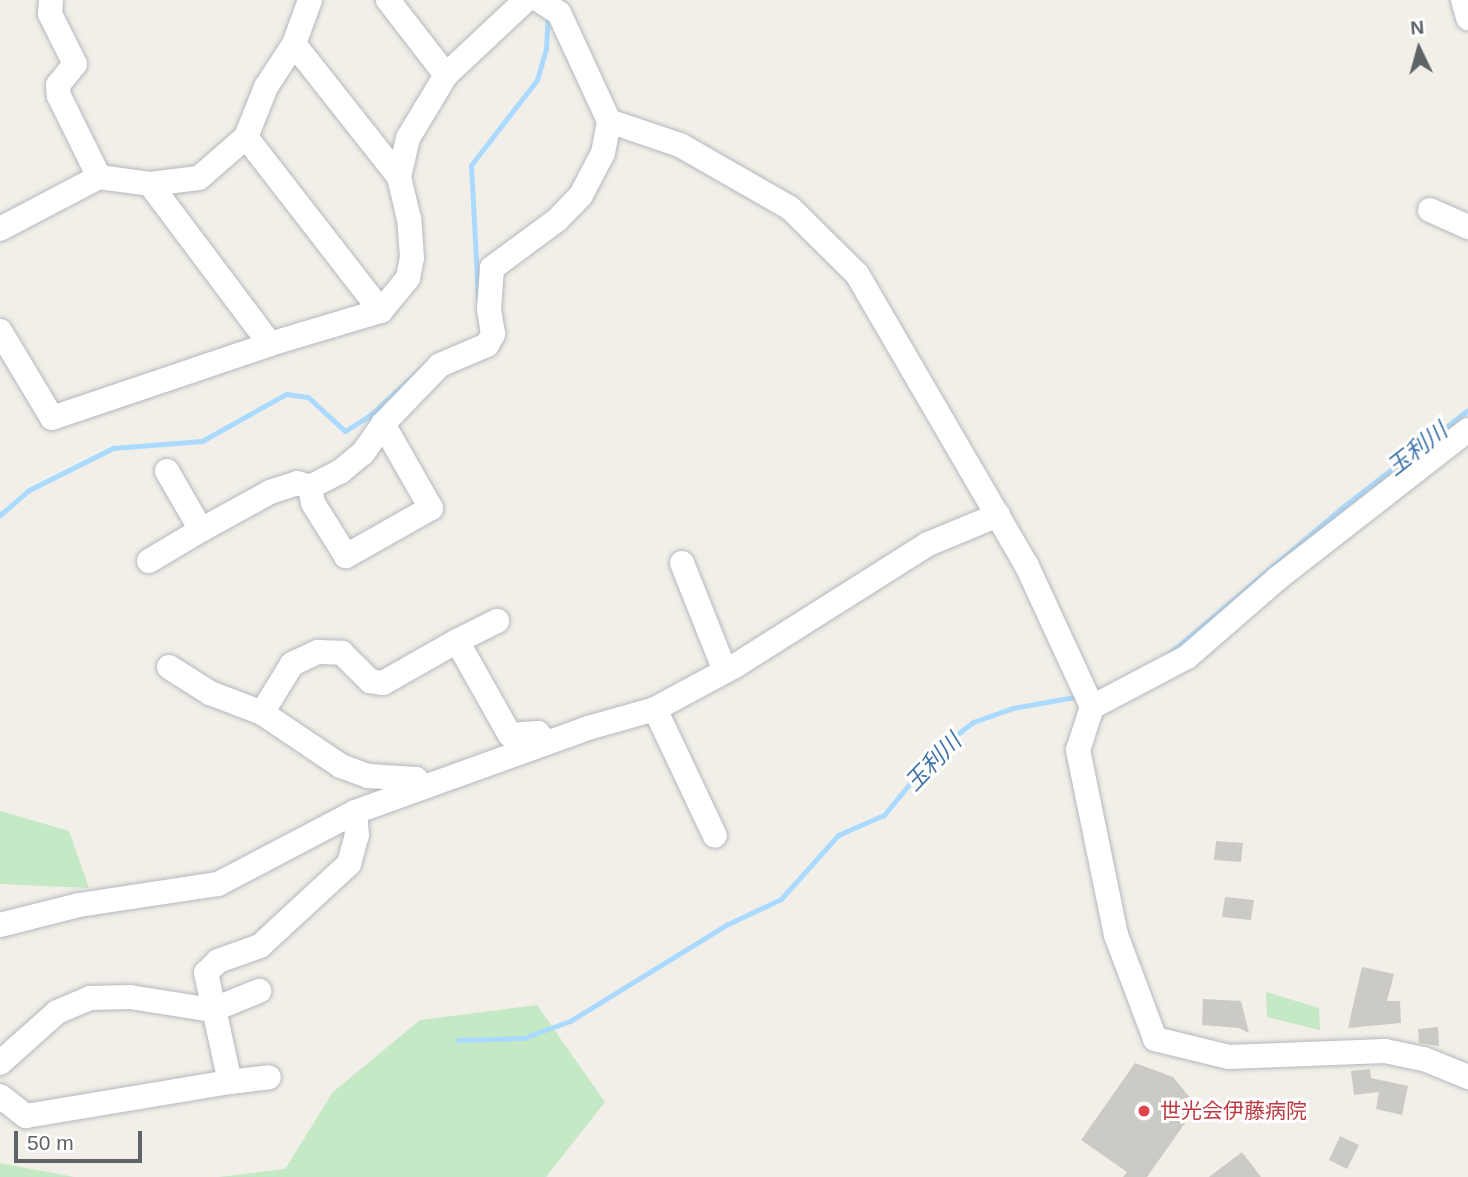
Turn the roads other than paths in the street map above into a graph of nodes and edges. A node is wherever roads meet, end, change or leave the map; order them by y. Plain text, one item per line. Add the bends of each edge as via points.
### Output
1 (51, 0) edge
2 (310, 0) edge
3 (388, 0) edge
4 (526, 0) edge
5 (1463, 0) edge
6 (549, 7) edge
7 (1468, 18) edge
8 (294, 44) junction
9 (446, 75) junction
10 (608, 121) junction
11 (246, 137) junction
12 (99, 177) junction
13 (399, 177) junction
14 (150, 184) junction
15 (1430, 210) dead end
16 (1468, 227) edge
17 (0, 229) edge
18 (380, 311) junction
19 (0, 331) edge
20 (270, 344) junction
21 (383, 424) junction
22 (1468, 430) edge
23 (167, 471) dead end
24 (310, 487) junction
25 (998, 515) junction
26 (201, 530) junction
27 (149, 561) dead end
28 (682, 563) dead end
29 (497, 621) dead end
30 (457, 641) junction
31 (169, 667) dead end
32 (725, 671) junction
33 (1092, 707) junction
34 (655, 709) junction
35 (262, 713) junction
36 (547, 743) junction
37 (422, 787) junction
38 (355, 812) junction
39 (715, 836) dead end
40 (0, 925) edge
41 (259, 991) dead end
42 (212, 1010) junction
43 (0, 1063) edge
44 (269, 1077) dead end
45 (1468, 1077) edge
46 (229, 1082) junction
47 (0, 1096) edge

1 - 12 street via 50,13 75,64 58,85 59,96
2 - 8 street
3 - 9 street
4 - 9 street
5 - 7 street
6 - 10 street
8 - 11 street via 266,87
8 - 13 street
9 - 13 street via 408,138
10 - 21 street via 603,153 581,195 557,220 492,268 489,309 493,334 487,345 440,365
10 - 25 street via 680,145 780,202 856,274
11 - 14 street via 199,178
11 - 18 street
12 - 14 street
12 - 17 street
13 - 18 street via 412,258 408,278
14 - 20 street
15 - 16 street
18 - 20 street
19 - 20 street via 52,418
21 - 24 street via 363,453 340,472
21 - 24 street via 431,508 346,556 313,503
22 - 33 street via 1278,578 1187,657
23 - 26 street
24 - 26 street via 297,483 270,492
25 - 32 street via 928,544
25 - 33 street
26 - 27 street
28 - 32 street
29 - 30 street
30 - 35 street via 383,683 370,681 342,653 318,652 292,664
30 - 36 street via 510,735 538,733
31 - 35 street via 210,693
32 - 34 street
33 - 45 street via 1077,750 1083,782 1116,935 1155,1038 1228,1057 1385,1051 1424,1059
34 - 36 street
34 - 39 street
35 - 37 street via 341,766 368,776 415,779
36 - 37 street
37 - 38 street
38 - 40 street via 218,884 79,905
38 - 42 street via 357,835 349,864 260,946 218,961 206,973
41 - 42 street
42 - 43 street via 130,997 90,998 57,1012
42 - 46 street
44 - 46 street
46 - 47 street via 26,1116

